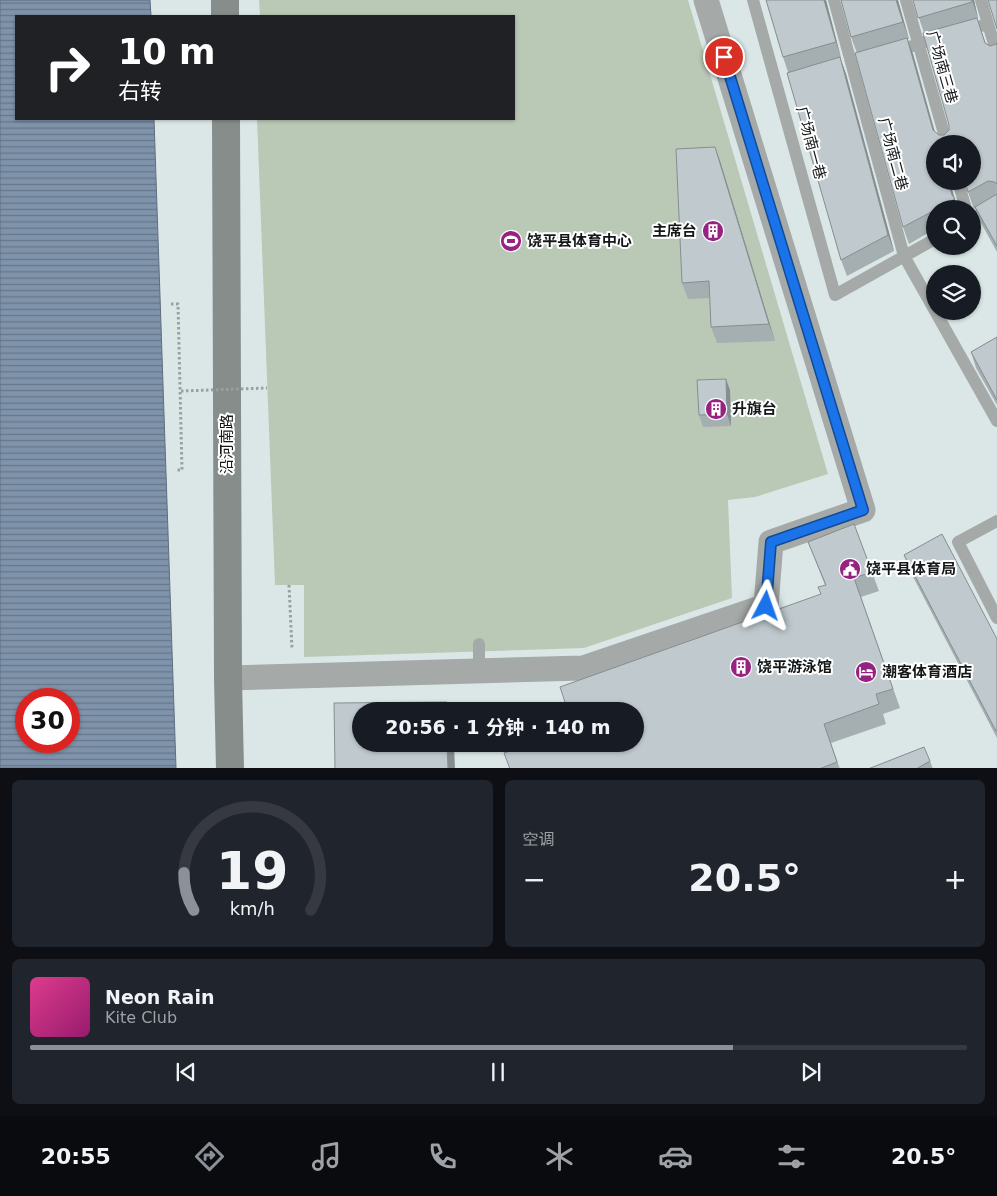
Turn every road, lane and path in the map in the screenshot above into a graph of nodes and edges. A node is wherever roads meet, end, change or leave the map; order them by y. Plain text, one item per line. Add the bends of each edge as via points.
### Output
1 (225, 0) edge
2 (706, 0) edge
3 (754, 0) edge
4 (834, 0) edge
5 (906, 0) edge
6 (981, 0) edge
7 (226, 15) edge
8 (988, 24) junction
9 (919, 44) junction
10 (997, 54) edge
11 (881, 55) edge
12 (226, 120) edge
13 (944, 135) edge
14 (997, 205) edge
15 (981, 214) edge
16 (926, 244) edge
17 (904, 256) junction
18 (926, 295) edge
19 (171, 304) dead end
20 (940, 320) edge
21 (267, 388) dead end
22 (181, 391) junction
23 (997, 421) edge
24 (176, 470) dead end
25 (997, 520) edge
26 (289, 585) dead end
27 (997, 618) edge
28 (479, 644) dead end
29 (479, 670) junction
30 (293, 676) junction
31 (228, 678) junction
32 (230, 768) edge

1 - 7 main road
2 - 29 street via 863,510 771,542 766,606 583,668
3 - 17 lane, 广场南一巷 via 783,84 835,295
4 - 17 lane, 广场南二巷
5 - 9 lane, 广场南三巷
6 - 8 lane
8 - 9 lane
8 - 10 lane
9 - 11 lane
9 - 13 lane, 广场南三巷
12 - 31 main road, 沿河南路
14 - 15 lane
16 - 17 lane
17 - 18 lane, 广场南二巷
19 - 22 path via 178,304
20 - 23 lane, 广场南二巷
21 - 22 path, bridge
22 - 24 path via 182,470
25 - 27 lane via 958,542
26 - 30 path
28 - 29 lane
29 - 30 street
30 - 31 street
31 - 32 main road, 沿河南路

